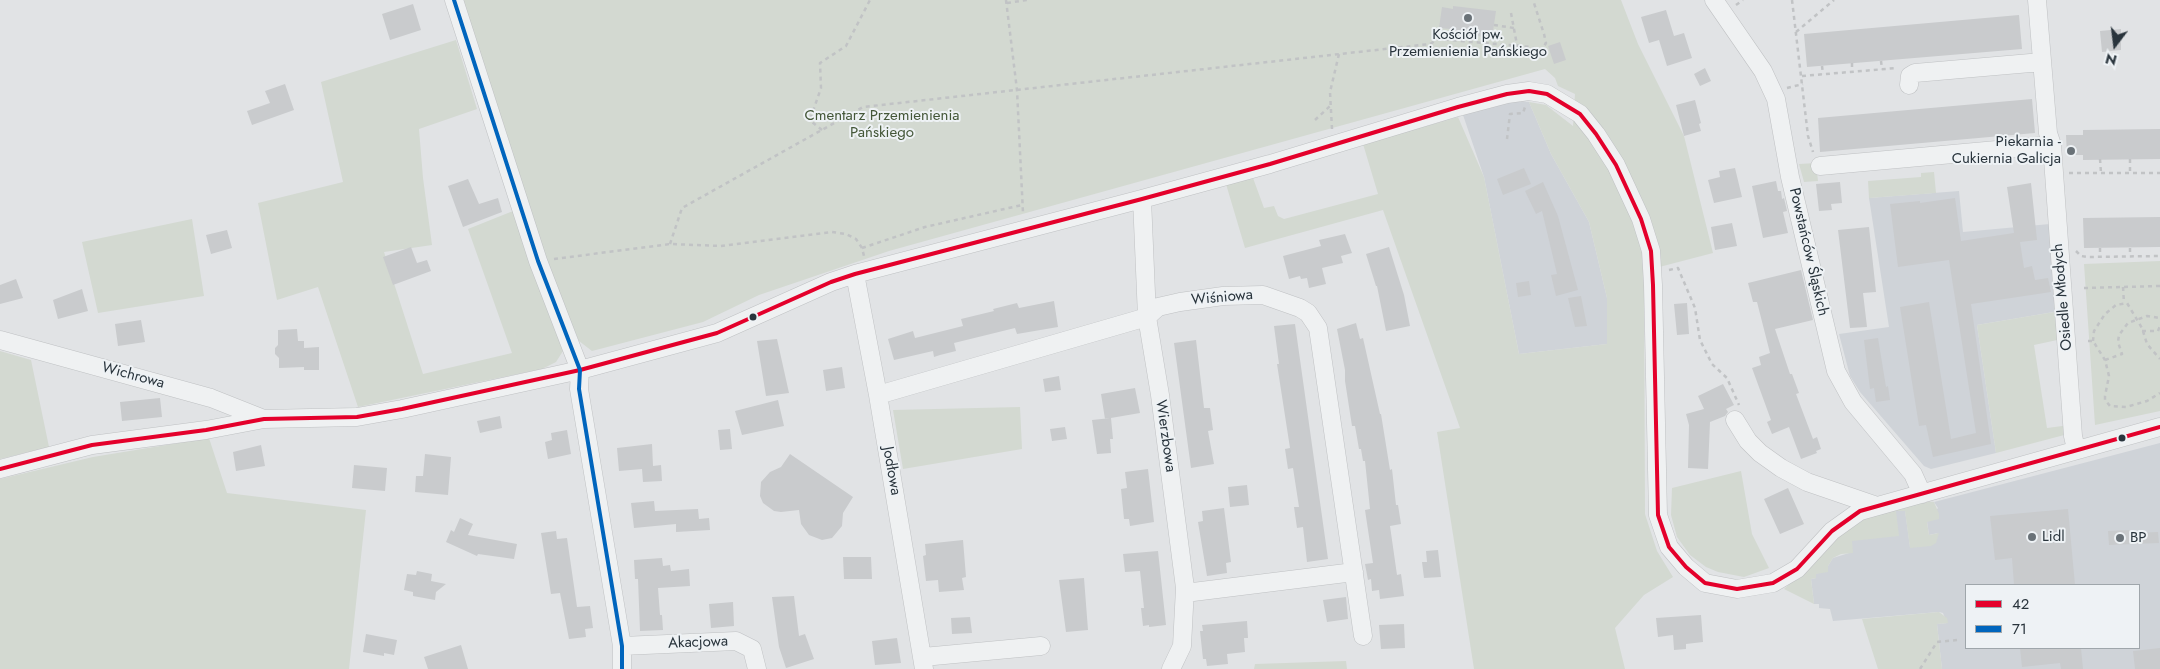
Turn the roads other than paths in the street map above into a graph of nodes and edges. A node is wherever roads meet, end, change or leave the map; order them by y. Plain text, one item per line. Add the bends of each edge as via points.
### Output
1 (454, 0) edge
2 (1714, 0) edge
3 (2037, 0) edge
4 (2042, 62) junction
5 (1910, 85) dead end
6 (2052, 145) junction
7 (1817, 162) road end
8 (1142, 199) junction
9 (863, 272) junction
10 (1147, 317) junction
11 (0, 340) edge
12 (577, 365) junction
13 (878, 395) junction
14 (1738, 415) road end
15 (264, 419) junction
16 (2160, 427) edge
17 (2076, 449) junction
18 (0, 468) edge
19 (1922, 494) junction
20 (1877, 506) junction
21 (1354, 572) junction
22 (1185, 593) junction
23 (1363, 636) dead end
24 (622, 646) junction
25 (1041, 646) dead end
26 (924, 663) edge
27 (622, 669) edge
28 (757, 669) edge
29 (1171, 669) edge

1 - 12 street via 538,262
2 - 19 street, Powstańców Śląskich via 1763,71 1776,99 1790,177 1836,371 1853,402 1913,474
3 - 4 street, Osiedle Młodych
4 - 5 street via 1915,73 1910,76
4 - 6 street, Osiedle Młodych via 2048,133
6 - 7 street
6 - 17 street, Osiedle Młodych
8 - 9 street
8 - 10 street, Wierzbowa
8 - 20 street via 1507,94 1530,91 1547,94 1580,114 1596,134 1616,165 1650,251 1658,515 1669,547 1705,582 1746,589 1774,583 1797,569 1832,531 1860,511
9 - 12 street via 831,282 717,333
9 - 13 street, Jodłowa
10 - 13 street, Wiśniowa
10 - 21 street, Wiśniowa via 1158,307 1229,296 1263,295 1308,313 1318,328
10 - 22 street, Wierzbowa
11 - 15 street, Wichrowa via 211,398
12 - 15 street via 402,410 357,417
12 - 24 street
13 - 26 street, Jodłowa
14 - 20 street via 1754,447 1781,468 1808,482
15 - 18 street via 92,445
16 - 17 street
17 - 19 street
19 - 20 street
21 - 22 street
21 - 23 street, Wiśniowa
22 - 29 street, Wierzbowa via 1182,646
24 - 27 street
24 - 28 street, Akacjowa via 736,641 752,649
25 - 26 street

